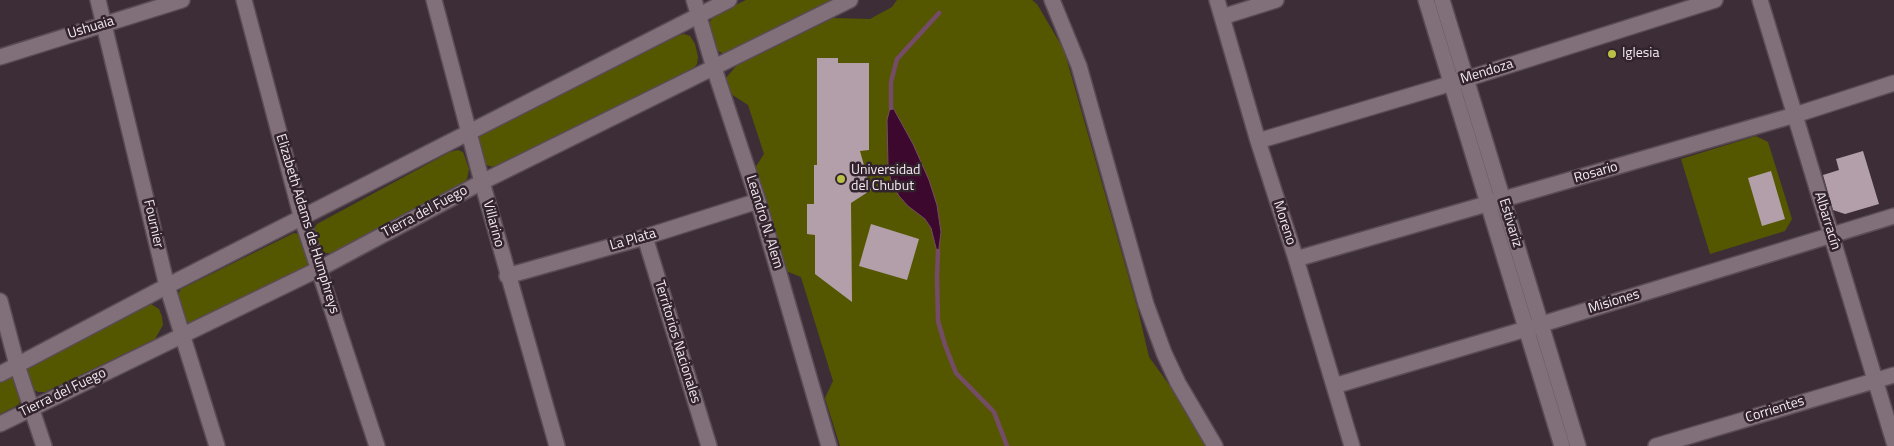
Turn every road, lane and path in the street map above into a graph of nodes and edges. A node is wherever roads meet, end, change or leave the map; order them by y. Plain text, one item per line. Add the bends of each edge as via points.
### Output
1 (98, 0) edge
2 (182, 0) edge
3 (244, 0) edge
4 (434, 0) edge
5 (694, 0) edge
6 (729, 0) edge
7 (850, 0) edge
8 (1052, 0) edge
9 (1217, 0) edge
10 (1276, 0) edge
11 (1426, 0) edge
12 (1442, 0) edge
13 (1714, 0) edge
14 (1760, 0) edge
15 (698, 16) junction
16 (1222, 17) junction
17 (105, 24) junction
18 (0, 56) edge
19 (714, 68) junction
20 (1459, 81) junction
21 (1894, 83) edge
22 (1794, 115) junction
23 (468, 133) junction
24 (1258, 141) junction
25 (482, 182) junction
26 (758, 201) junction
27 (1496, 202) junction
28 (1894, 216) edge
29 (302, 219) junction
30 (1831, 235) junction
31 (645, 237) junction
32 (1296, 259) junction
33 (319, 269) junction
34 (508, 276) junction
35 (168, 286) junction
36 (0, 301) edge
37 (1533, 327) junction
38 (182, 336) junction
39 (18, 365) junction
40 (0, 374) edge
41 (1894, 375) edge
42 (1876, 380) junction
43 (1334, 386) junction
44 (31, 408) junction
45 (0, 424) edge
46 (1894, 442) edge
47 (44, 446) edge
48 (216, 446) edge
49 (377, 446) edge
50 (558, 446) edge
51 (709, 446) edge
52 (829, 446) edge
53 (1215, 446) edge
54 (1352, 446) edge
55 (1562, 446) edge
56 (1578, 446) edge
57 (1656, 446) edge

1 - 17 street, Fournier
2 - 17 street, Ushuaia
3 - 29 street, Elizabeth Adams de Humphreys
4 - 23 street, Villarino
5 - 15 street, Leandro N. Alem
6 - 15 street
7 - 19 street, Tierra del Fuego
8 - 53 street via 1079,66 1146,304 1178,383
9 - 16 street, Moreno
10 - 16 street
11 - 20 street, Estivariz
12 - 20 street, Estivariz
13 - 20 street, Mendoza
14 - 22 street, Albarracín
15 - 19 street, Leandro N. Alem
15 - 23 street
16 - 24 street, Moreno
17 - 18 street, Ushuaia
17 - 35 street, Fournier
19 - 25 street, Tierra del Fuego
19 - 26 street, Leandro N. Alem
20 - 24 street, Mendoza
20 - 27 street, Estivariz
21 - 22 street, Rosario
22 - 27 street, Rosario
22 - 30 street, Albarracín
23 - 25 street, Villarino
23 - 29 street
24 - 32 street, Moreno
25 - 33 street, Tierra del Fuego
25 - 34 street, Villarino
26 - 31 street, La Plata
26 - 52 street, Leandro N. Alem
27 - 32 street, Rosario
27 - 37 street, Estivariz
28 - 30 street, Misiones
29 - 33 street, Elizabeth Adams de Humphreys
29 - 35 street
30 - 37 street, Misiones
30 - 42 street, Albarracín
31 - 34 street, La Plata
31 - 51 street, Territorios Nacionales
32 - 43 street, Moreno
33 - 38 street, Tierra del Fuego
33 - 49 street, Elizabeth Adams de Humphreys
34 - 50 street, Villarino
35 - 38 street, Fournier
35 - 39 street
36 - 39 street
37 - 43 street, Misiones
37 - 55 street, Estivariz
37 - 56 street, Estivariz
38 - 44 street, Tierra del Fuego
38 - 48 street, Fournier
39 - 40 street
39 - 44 street
41 - 42 street, Corrientes
42 - 46 street, Albarracín
42 - 57 street, Corrientes
43 - 54 street, Moreno
44 - 45 street, Tierra del Fuego
44 - 47 street

